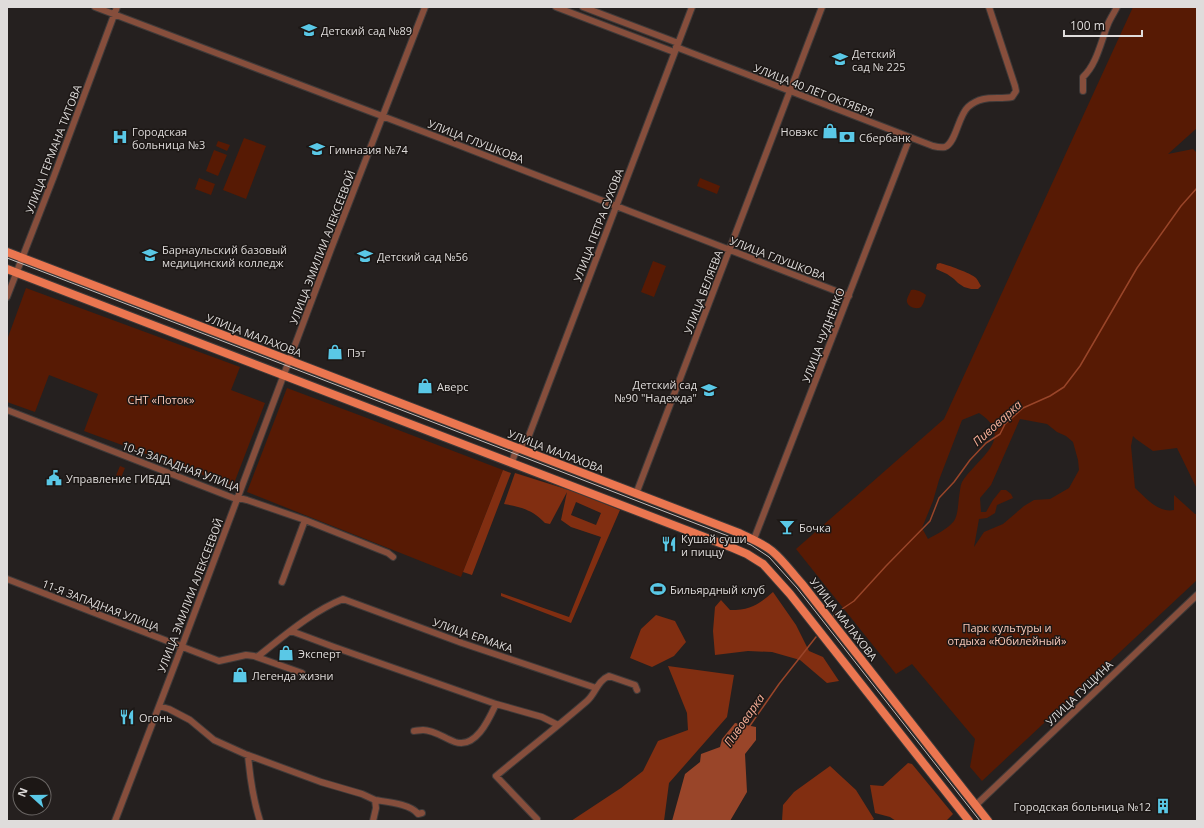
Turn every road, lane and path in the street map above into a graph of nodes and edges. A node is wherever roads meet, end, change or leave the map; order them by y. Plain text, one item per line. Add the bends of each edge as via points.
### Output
1 (95, 7) edge
2 (117, 7) edge
3 (425, 7) edge
4 (556, 7) edge
5 (583, 7) edge
6 (692, 7) edge
7 (822, 7) edge
8 (989, 7) edge
9 (1117, 7) edge
10 (114, 14) junction
11 (676, 48) junction
12 (1083, 90) dead end
13 (790, 92) junction
14 (383, 117) junction
15 (910, 137) junction
16 (616, 207) junction
17 (729, 250) junction
18 (7, 252) edge
19 (22, 258) junction
20 (7, 269) edge
21 (16, 272) junction
22 (849, 296) junction
23 (7, 297) edge
24 (289, 360) junction
25 (283, 375) junction
26 (7, 410) edge
27 (519, 448) junction
28 (512, 462) junction
29 (636, 494) junction
30 (236, 499) junction
31 (305, 520) junction
32 (754, 539) junction
33 (393, 557) dead end
34 (7, 579) edge
35 (282, 582) dead end
36 (1197, 595) edge
37 (291, 631) junction
38 (182, 646) junction
39 (257, 657) junction
40 (302, 673) dead end
41 (596, 688) junction
42 (637, 690) dead end
43 (496, 704) junction
44 (159, 706) junction
45 (558, 725) junction
46 (414, 731) dead end
47 (248, 755) junction
48 (375, 800) junction
49 (976, 805) junction
50 (422, 813) dead end
51 (537, 819) dead end
52 (966, 820) edge
53 (115, 821) edge
54 (260, 821) edge
55 (373, 821) edge
56 (988, 821) edge

1 - 10 street, УЛИЦА ГЛУШКОВА
2 - 10 street, УЛИЦА ГЕРМАНА ТИТОВА
3 - 14 street, УЛИЦА ЭМИЛИИ АЛЕКСЕЕВОЙ
4 - 11 street, УЛИЦА 40 ЛЕТ ОКТЯБРЯ
5 - 11 street, УЛИЦА 40 ЛЕТ ОКТЯБРЯ
6 - 11 street, УЛИЦА ПЕТРА СУХОВА
7 - 13 street, УЛИЦА БЕЛЯЕВА
8 - 15 street, УЛИЦА 40 ЛЕТ ОКТЯБРЯ via 1016,92 1012,97 990,98 967,107 950,144 946,147 940,148
9 - 12 street via 1103,43 1084,77
10 - 14 street, УЛИЦА ГЛУШКОВА
10 - 19 street, УЛИЦА ГЕРМАНА ТИТОВА
11 - 13 street, УЛИЦА 40 ЛЕТ ОКТЯБРЯ
11 - 16 street, УЛИЦА ПЕТРА СУХОВА
13 - 15 street, УЛИЦА 40 ЛЕТ ОКТЯБРЯ
13 - 17 street, УЛИЦА БЕЛЯЕВА
14 - 16 street, УЛИЦА ГЛУШКОВА
14 - 24 street, УЛИЦА ЭМИЛИИ АЛЕКСЕЕВОЙ
15 - 22 street, УЛИЦА ЧУДНЕНКО
16 - 17 street, УЛИЦА ГЛУШКОВА
16 - 27 street, УЛИЦА ПЕТРА СУХОВА via 528,438
17 - 22 street, УЛИЦА ГЛУШКОВА
17 - 29 street, УЛИЦА БЕЛЯЕВА
18 - 19 main road, УЛИЦА МАЛАХОВА
19 - 21 street, УЛИЦА ГЕРМАНА ТИТОВА
19 - 24 main road, УЛИЦА МАЛАХОВА
20 - 21 main road
21 - 23 street, УЛИЦА ГЕРМАНА ТИТОВА
21 - 25 main road
22 - 32 street, УЛИЦА ЧУДНЕНКО
24 - 25 street, УЛИЦА ЭМИЛИИ АЛЕКСЕЕВОЙ
24 - 27 main road, УЛИЦА МАЛАХОВА
25 - 28 main road
25 - 30 street, УЛИЦА ЭМИЛИИ АЛЕКСЕЕВОЙ
26 - 30 street, 10-Я ЗАПАДНАЯ УЛИЦА
27 - 28 street, УЛИЦА ПЕТРА СУХОВА
27 - 29 main road, УЛИЦА МАЛАХОВА
28 - 52 main road via 733,548 756,559 770,570
29 - 32 main road, УЛИЦА МАЛАХОВА
30 - 31 street, 10-Я ЗАПАДНАЯ УЛИЦА via 247,500
30 - 38 street, УЛИЦА ЭМИЛИИ АЛЕКСЕЕВОЙ
31 - 33 street, 10-Я ЗАПАДНАЯ УЛИЦА
31 - 35 street
32 - 49 main road, УЛИЦА МАЛАХОВА via 772,551 798,579
34 - 38 street, 11-Я ЗАПАДНАЯ УЛИЦА
36 - 49 street, УЛИЦА ГУЩИНА
37 - 39 street
37 - 41 street, УЛИЦА ЕРМАКА via 343,599 462,643
37 - 43 street
38 - 39 street, 11-Я ЗАПАДНАЯ УЛИЦА via 219,661 246,655
38 - 44 street, УЛИЦА ЭМИЛИИ АЛЕКСЕЕВОЙ
39 - 40 street, 11-Я ЗАПАДНАЯ УЛИЦА
41 - 42 street via 609,676 636,685
41 - 45 street via 588,699
43 - 45 street via 542,717
43 - 46 street via 481,730 464,743 423,730
44 - 47 street via 190,720 214,740
44 - 53 street, УЛИЦА ЭМИЛИИ АЛЕКСЕЕВОЙ
45 - 51 street via 496,776
47 - 48 street
47 - 54 street via 250,781
48 - 50 street via 405,806 418,814
48 - 55 street
49 - 56 main road, УЛИЦА МАЛАХОВА

